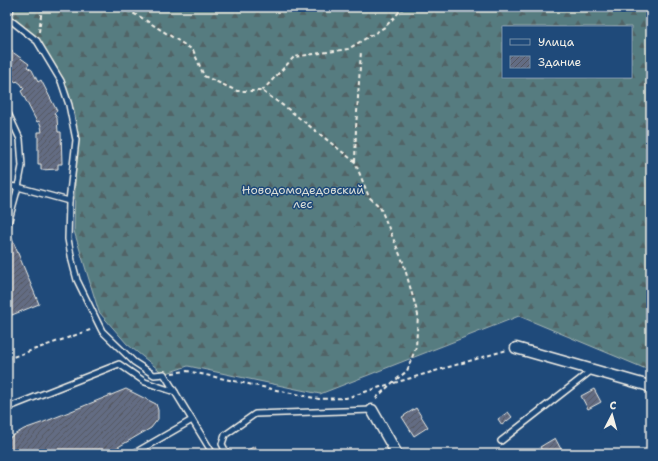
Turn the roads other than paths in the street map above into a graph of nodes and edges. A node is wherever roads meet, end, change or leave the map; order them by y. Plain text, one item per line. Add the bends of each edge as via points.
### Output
1 (7, 20) edge
2 (7, 111) edge
3 (7, 186) edge
4 (18, 187) junction
5 (69, 201) junction
6 (7, 227) edge
7 (516, 348) road end
8 (593, 370) junction
9 (651, 388) edge
10 (175, 392) junction
11 (7, 408) edge
12 (372, 410) joint
13 (192, 420) junction
14 (501, 440) dead end
15 (133, 454) edge
16 (213, 454) edge
17 (227, 454) edge
18 (398, 454) edge

1 - 5 lane via 37,42 60,81 69,106 76,140
2 - 4 lane via 20,139 22,166
3 - 4 lane
4 - 5 lane
4 - 6 lane
5 - 10 lane via 68,239 72,261 77,280 102,331 134,362 154,375 164,374
7 - 8 street
8 - 9 street
8 - 14 lane
10 - 11 lane via 145,382 119,364
10 - 13 lane
12 - 17 lane via 255,414 226,435 222,444
12 - 18 street
13 - 15 lane
13 - 16 lane

